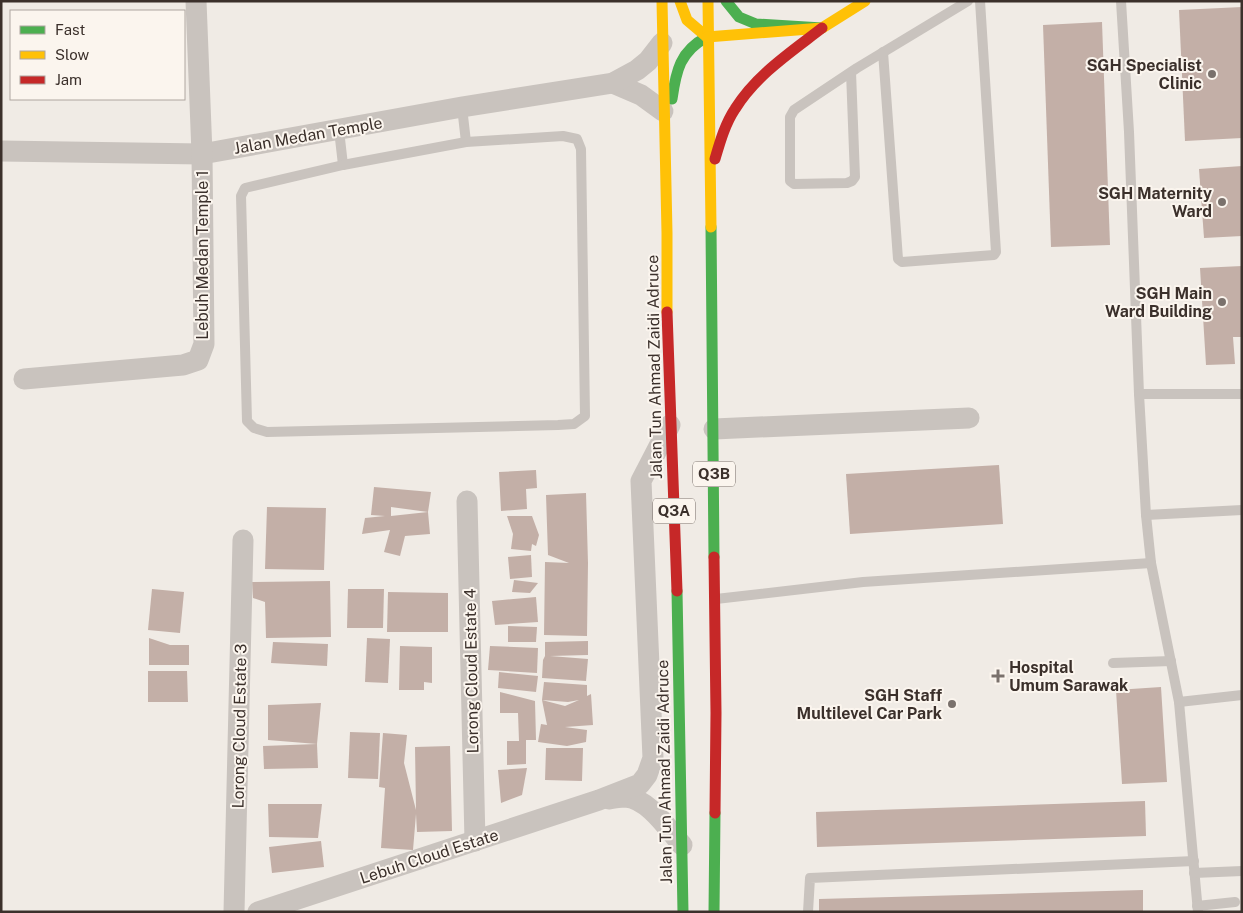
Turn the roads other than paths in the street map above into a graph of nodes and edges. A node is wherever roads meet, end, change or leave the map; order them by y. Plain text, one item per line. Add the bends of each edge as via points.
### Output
1 (196, 1) edge
2 (662, 1) edge
3 (680, 1) edge
4 (708, 1) edge
5 (726, 1) edge
6 (866, 1) edge
7 (968, 1) edge
8 (1121, 1) edge
9 (980, 6) edge
10 (822, 28) junction
11 (707, 37) junction
12 (662, 43) junction
13 (883, 52) junction
14 (851, 72) junction
15 (613, 83) junction
16 (462, 107) junction
17 (663, 111) junction
18 (339, 130) junction
19 (466, 142) junction
20 (1, 151) edge
21 (202, 154) junction
22 (343, 165) junction
23 (665, 175) junction
24 (710, 176) junction
25 (24, 379) dead end
26 (1139, 394) junction
27 (1242, 394) edge
28 (969, 418) dead end
29 (670, 425) junction
30 (714, 430) junction
31 (466, 501) dead end
32 (1242, 510) edge
33 (1146, 514) junction
34 (244, 540) dead end
35 (1151, 563) junction
36 (715, 600) junction
37 (1171, 661) junction
38 (1113, 663) dead end
39 (1242, 695) edge
40 (1179, 702) junction
41 (653, 758) junction
42 (680, 794) junction
43 (599, 800) junction
44 (475, 841) junction
45 (682, 845) junction
46 (1194, 861) junction
47 (1242, 871) edge
48 (1194, 873) junction
49 (1237, 905) edge
50 (1198, 909) edge
51 (234, 912) edge
52 (258, 912) edge
53 (683, 912) edge
54 (714, 912) edge
55 (808, 912) edge

1 - 21 street
2 - 12 main road, Jalan Tun Ahmad Zaidi Adruce / Q3A
3 - 11 main road via 687,20
4 - 11 main road, Q3B
5 - 10 main road via 739,17 756,24
6 - 10 main road
7 - 13 lane
8 - 26 lane
9 - 13 lane via 994,255 902,262 898,259
10 - 11 main road
10 - 24 main road via 759,80 738,104 724,132
11 - 23 main road via 696,41 685,53 676,78
11 - 24 main road, Q3B
12 - 15 street, Jalan Medan Temple via 637,70
12 - 17 main road, Jalan Tun Ahmad Zaidi Adruce / Q3A
13 - 14 lane
14 - 14 lane via 801,105 790,117 790,181 794,184 847,182 855,177
15 - 16 street, Jalan Medan Temple
15 - 17 street via 641,95
16 - 18 street, Jalan Medan Temple
16 - 19 lane
17 - 23 main road, Jalan Tun Ahmad Zaidi Adruce / Q3A
18 - 21 street, Jalan Medan Temple
18 - 22 lane
19 - 22 lane
19 - 22 lane via 563,136 577,139 581,149 585,416 574,424 267,432 254,428 247,421 241,196 245,188
20 - 21 street, Jalan Medan Temple
21 - 25 street, Lebuh Medan Temple 1 via 204,344 198,360 184,365
23 - 29 main road, Jalan Tun Ahmad Zaidi Adruce / Q3A
24 - 30 main road, Q3B
26 - 27 lane
26 - 33 lane
28 - 30 street
29 - 41 street via 641,481
29 - 42 main road, Jalan Tun Ahmad Zaidi Adruce / Q3A via 679,655
30 - 36 main road, Q3B
31 - 44 street, Lorong Cloud Estate 4
32 - 33 lane
33 - 35 lane
34 - 51 street, Lorong Cloud Estate 3
35 - 36 lane via 863,582
35 - 37 lane
36 - 54 main road, Q3B
37 - 38 lane
37 - 40 lane
39 - 40 lane
40 - 46 lane
41 - 42 street
41 - 43 street via 640,784
42 - 45 main road, Jalan Tun Ahmad Zaidi Adruce / Q3A
43 - 44 street, Lebuh Cloud Estate
43 - 45 street via 626,797 645,805 656,813
44 - 52 street, Lebuh Cloud Estate
45 - 53 main road, Jalan Tun Ahmad Zaidi Adruce / Q3A
46 - 48 lane
46 - 55 lane via 810,878
47 - 48 lane
48 - 50 lane
49 - 50 lane

